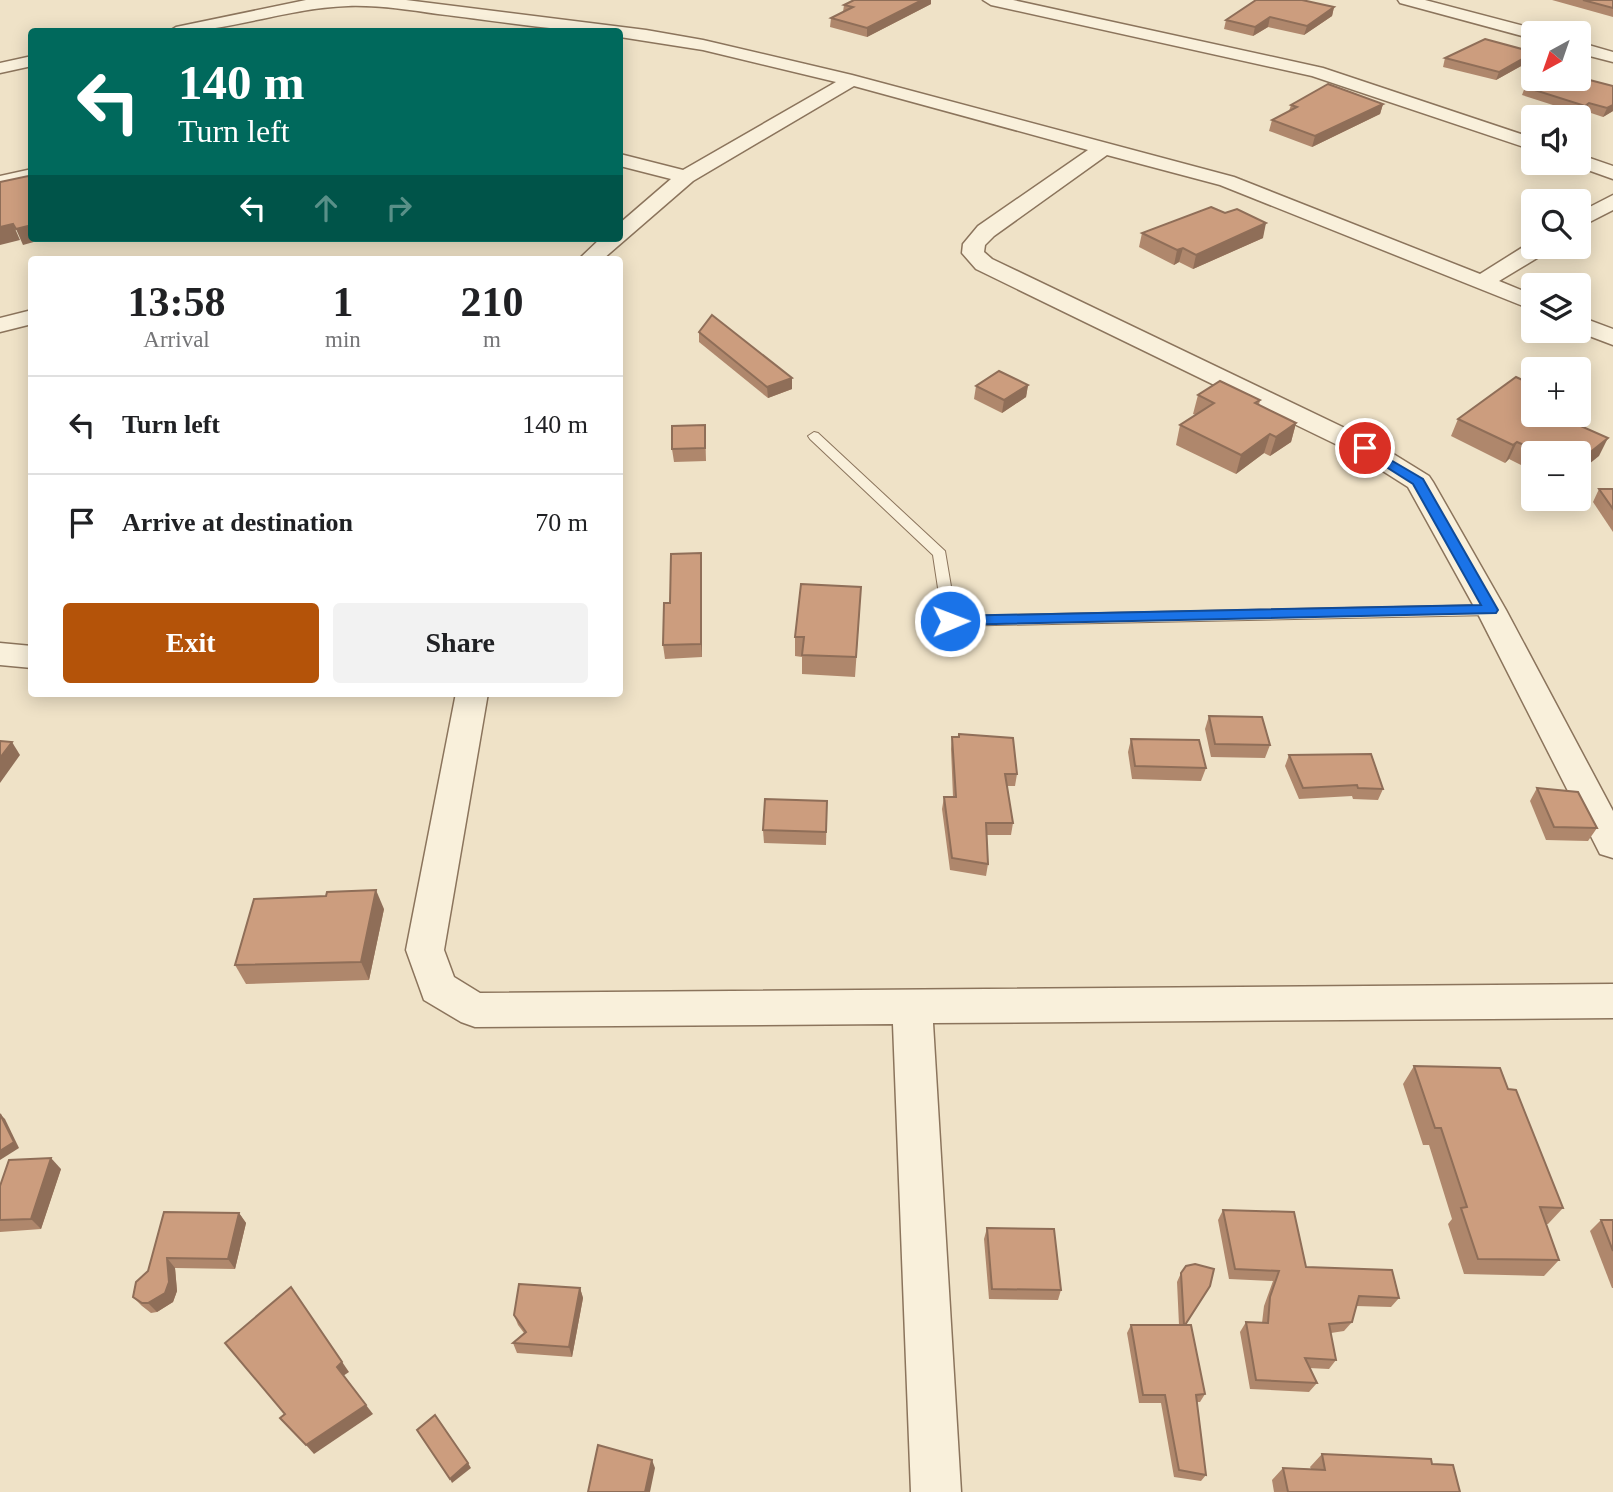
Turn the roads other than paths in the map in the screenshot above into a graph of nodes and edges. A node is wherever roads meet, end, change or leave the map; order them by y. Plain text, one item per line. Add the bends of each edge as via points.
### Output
1 (991, 0) edge
2 (1406, 0) edge
3 (195, 28) edge
4 (593, 28) edge
5 (1521, 31) edge
6 (623, 32) edge
7 (1591, 51) edge
8 (1613, 57) edge
9 (28, 62) edge
10 (0, 68) edge
11 (852, 80) junction
12 (1521, 140) edge
13 (1105, 147) junction
14 (623, 161) edge
15 (1591, 165) edge
16 (1613, 173) edge
17 (28, 176) edge
18 (685, 177) junction
19 (0, 182) edge
20 (1613, 201) edge
21 (1591, 214) edge
22 (623, 231) edge
23 (609, 242) edge
24 (593, 256) edge
25 (1521, 258) edge
26 (1484, 281) junction
27 (1521, 298) edge
28 (28, 318) edge
29 (0, 325) edge
30 (1591, 329) edge
31 (1613, 338) edge
32 (814, 436) dead end
33 (1491, 610) junction
34 (0, 654) edge
35 (28, 657) edge
36 (471, 697) edge
37 (1613, 844) edge
38 (1613, 1001) edge
39 (912, 1008) junction
40 (936, 1492) edge

1 - 12 street via 1317,72
2 - 5 street
3 - 4 street via 304,5 349,1
6 - 11 street
7 - 8 street
9 - 10 street
11 - 13 street
11 - 18 street
13 - 26 street via 1261,192
13 - 33 street via 985,231 973,253 984,264 1365,448 1419,482
14 - 18 street
15 - 16 street
17 - 19 street
18 - 22 street
20 - 21 street
23 - 24 street
25 - 26 street
26 - 27 street
28 - 29 street
30 - 31 street
32 - 33 lane via 940,554 950,621
33 - 37 street
34 - 35 street
36 - 39 street via 425,950 438,988 475,1010
38 - 39 street
39 - 40 street

